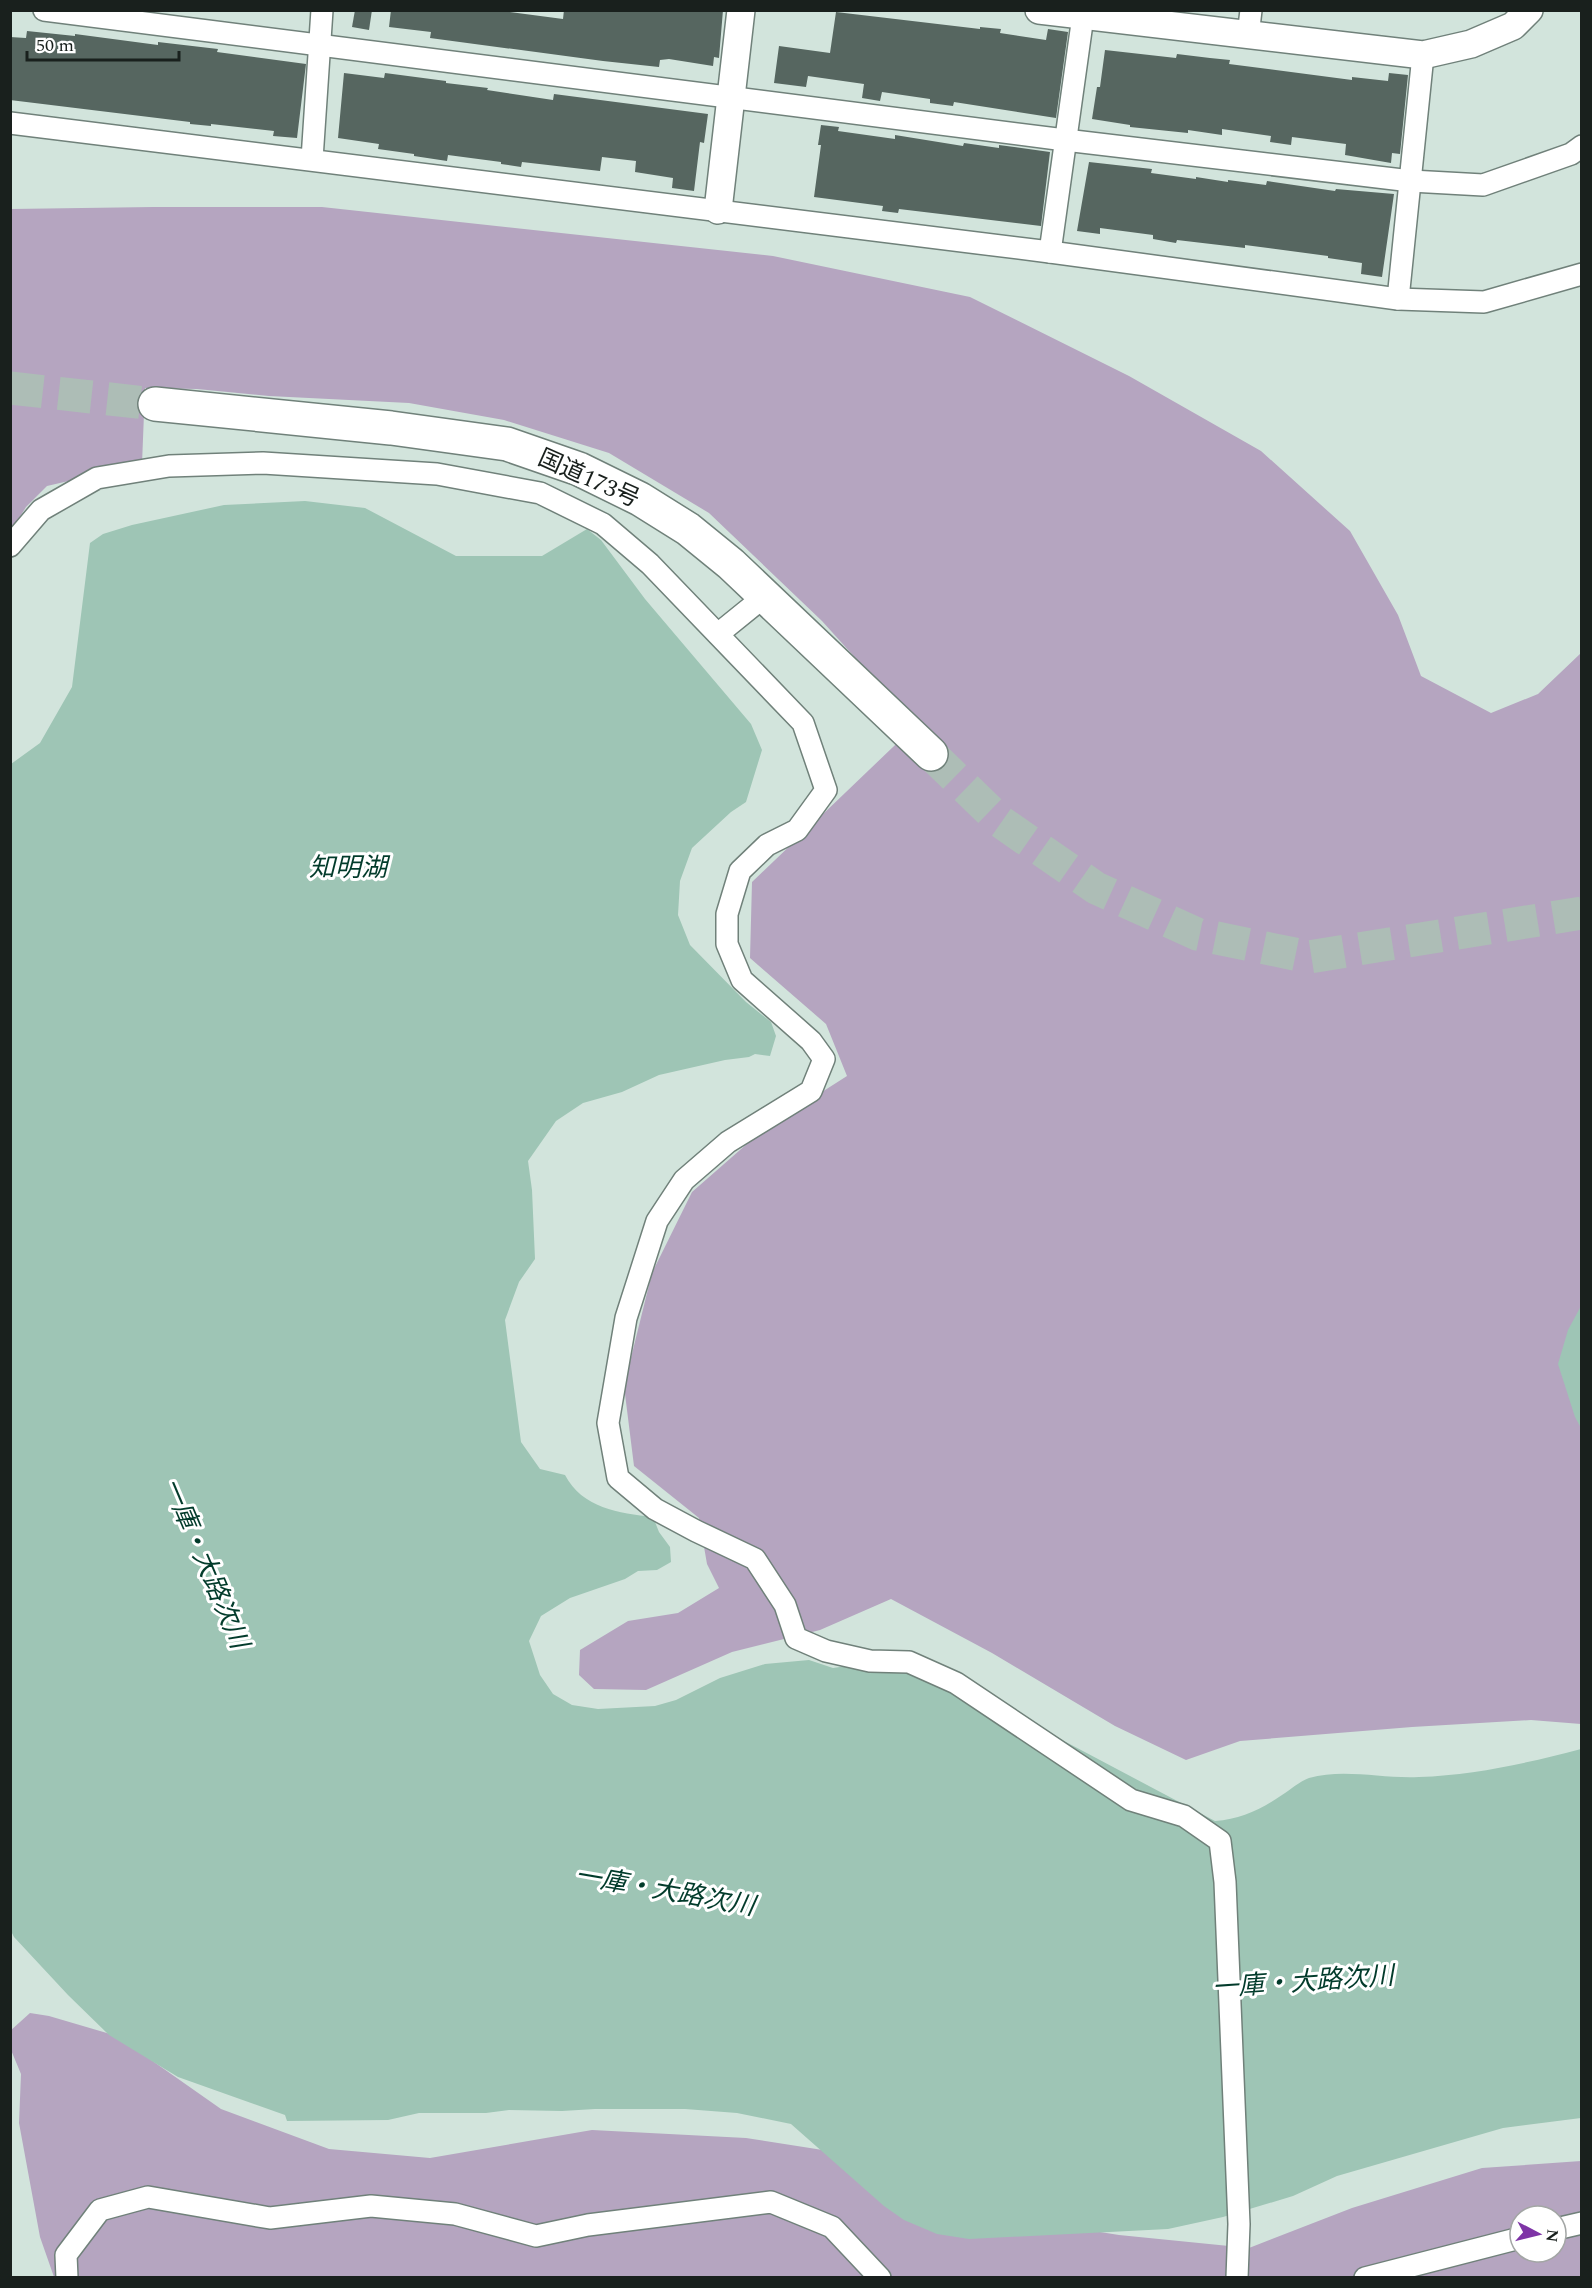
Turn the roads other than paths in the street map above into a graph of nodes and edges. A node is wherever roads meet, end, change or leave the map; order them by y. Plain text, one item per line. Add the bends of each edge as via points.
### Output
1 (44, 10) edge
2 (322, 10) edge
3 (741, 10) edge
4 (1039, 10) edge
5 (1529, 10) edge
6 (1083, 16) junction
7 (1249, 23) edge
8 (320, 45) junction
9 (1423, 56) junction
10 (732, 97) junction
11 (10, 123) edge
12 (1065, 140) junction
13 (1581, 146) edge
14 (312, 159) junction
15 (1411, 181) junction
16 (718, 210) junction
17 (1050, 252) junction
18 (1581, 274) edge
19 (1398, 299) junction
20 (155, 405) tunnel mouth
21 (10, 546) edge
22 (765, 596) junction
23 (718, 634) junction
24 (931, 754) tunnel mouth
25 (1508, 2241) edge
26 (67, 2277) edge
27 (880, 2277) edge
28 (1237, 2277) edge
29 (1365, 2277) edge

1 - 8 street
2 - 8 street
3 - 10 street
4 - 6 street
5 - 9 street via 1513,26 1471,44
6 - 7 street
6 - 12 street
7 - 9 street
8 - 10 street
8 - 14 street
9 - 15 street
10 - 12 street
10 - 16 street
11 - 14 street
12 - 15 street
12 - 17 street
13 - 15 street via 1571,154 1483,185
14 - 16 street
15 - 19 street
16 - 17 street
17 - 19 street
18 - 19 street via 1484,302
20 - 22 highway, 国道173号 via 391,428 507,444 579,469 640,500 688,529
21 - 23 street via 41,510 97,478 108,476 169,466 263,463 437,474 540,494 603,524 650,564
22 - 23 street
22 - 24 highway, 国道173号
23 - 28 street via 803,723 826,790 797,830 767,845 740,871 728,914 727,944 742,980 811,1041 824,1059 812,1091 728,1142 684,1180 657,1221 626,1318 608,1423 618,1478 656,1509 755,1559 785,1605 796,1638 826,1651 870,1661 909,1662 956,1683 1131,1800 1184,1816 1220,1841 1239,2224
25 - 29 street
26 - 27 street via 66,2255 100,2210 147,2197 270,2218 371,2206 455,2214 536,2235 771,2202 832,2227

